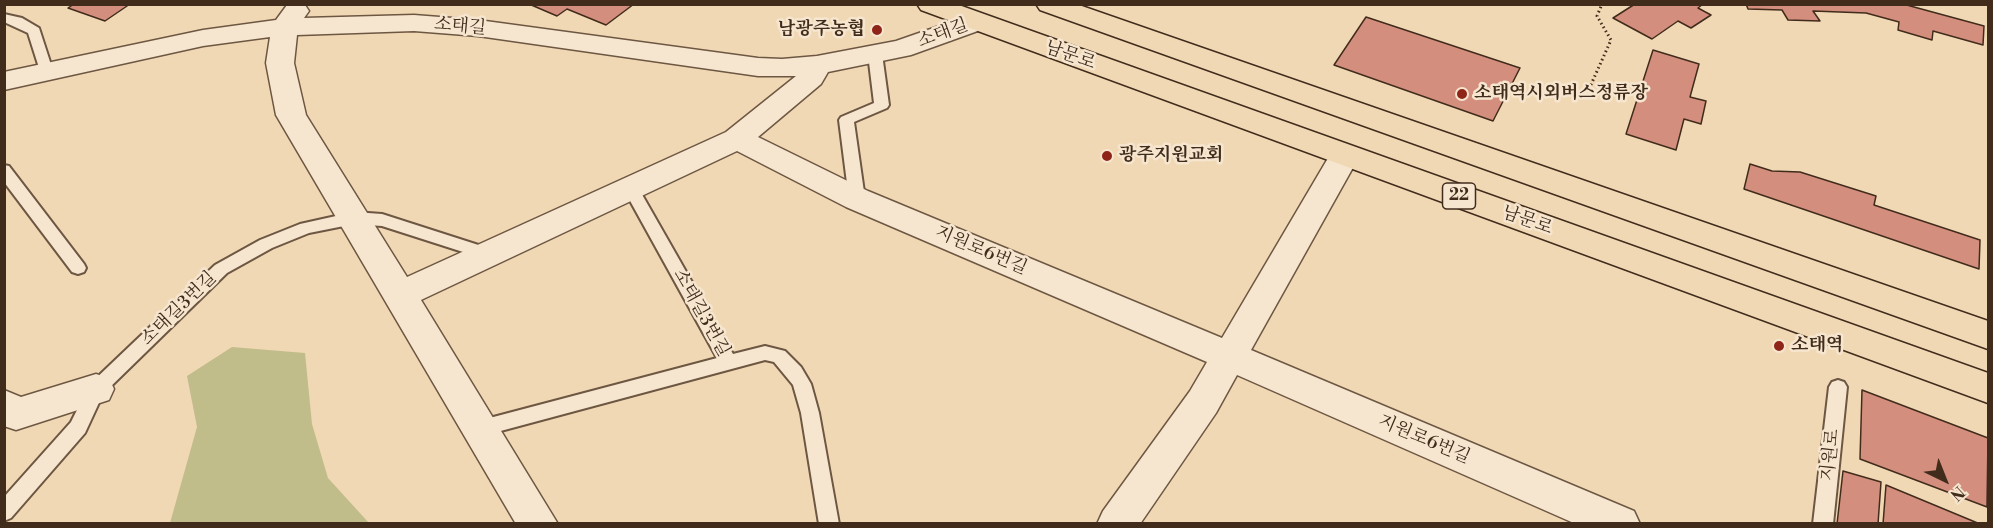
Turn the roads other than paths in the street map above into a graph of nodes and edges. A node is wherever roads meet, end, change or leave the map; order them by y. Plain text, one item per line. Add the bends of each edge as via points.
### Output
1 (930, 4) edge
2 (1058, 6) edge
3 (292, 16) edge
4 (4, 18) edge
5 (977, 22) junction
6 (875, 54) junction
7 (816, 66) junction
8 (46, 71) junction
9 (4, 81) edge
10 (737, 139) junction
11 (1345, 155) junction
12 (4, 170) edge
13 (631, 188) junction
14 (856, 199) junction
15 (354, 218) junction
16 (488, 254) junction
17 (78, 268) dead end
18 (400, 295) junction
19 (1989, 335) edge
20 (1228, 356) junction
21 (729, 363) junction
22 (1838, 387) dead end
23 (1989, 388) edge
24 (96, 389) junction
25 (4, 405) edge
26 (482, 428) junction
27 (4, 513) edge
28 (538, 524) edge
29 (829, 524) edge
30 (1117, 524) edge
31 (1620, 524) edge
32 (1823, 524) edge

1 - 5 main road, 남문로 / 22
2 - 19 main road
3 - 7 street, 소태길 via 478,28 758,67
3 - 8 street, 소태길
3 - 15 street via 280,63 291,115
4 - 8 lane via 28,25 34,31
5 - 6 street, 소태길 via 901,49
5 - 11 main road, 남문로 / 22
6 - 7 street, 소태길
6 - 14 lane via 882,105 846,120
7 - 10 street via 811,78
8 - 9 street, 소태길
10 - 13 street
10 - 14 street, 지원로6번길
11 - 20 street
11 - 23 main road, 남문로 / 22
12 - 17 lane
13 - 16 street
13 - 21 lane, 소태길3번길
14 - 20 street, 지원로6번길
15 - 16 lane, 소태길3번길 via 382,220
15 - 18 street
15 - 24 lane, 소태길3번길 via 306,228 220,269
16 - 18 street
18 - 26 street
20 - 30 street via 1203,402
20 - 31 street, 지원로6번길
21 - 26 lane
21 - 29 lane, 소태길3번길 via 765,353 779,356 795,372 810,413
22 - 32 lane, 지원로
24 - 25 street via 16,414
24 - 27 lane, 소태길3번길 via 78,427
26 - 28 street

